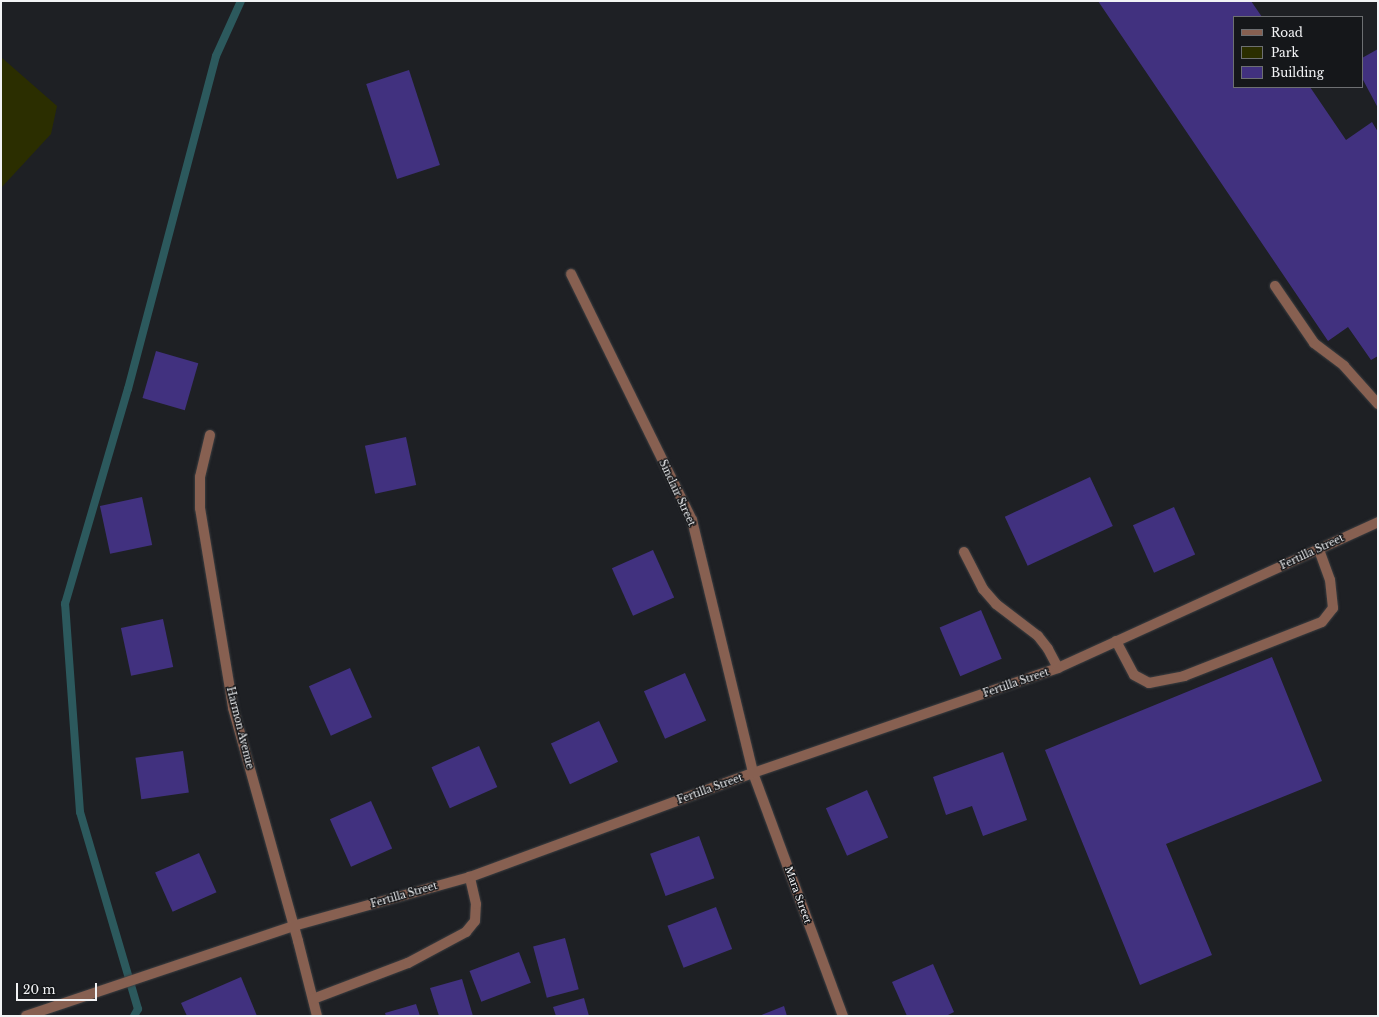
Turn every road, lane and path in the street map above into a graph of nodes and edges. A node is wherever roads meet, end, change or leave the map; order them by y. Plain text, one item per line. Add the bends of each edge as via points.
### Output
1 (571, 274) dead end
2 (1275, 286) dead end
3 (1378, 404) edge
4 (210, 435) dead end
5 (1378, 522) edge
6 (1319, 549) junction
7 (964, 552) dead end
8 (1116, 641) junction
9 (1058, 668) junction
10 (753, 773) junction
11 (470, 877) junction
12 (293, 926) junction
13 (313, 1000) junction
14 (26, 1016) edge
15 (317, 1016) edge
16 (843, 1016) edge

1 - 10 street, Sinclair Street via 692,520
2 - 3 street via 1314,344 1344,366
4 - 12 street, Harmon Avenue via 200,477 200,508 231,693 235,716
5 - 6 street, Fertilla Street
6 - 8 street, Fertilla Street
6 - 8 street via 1330,580 1333,608 1322,622 1184,676 1149,683 1134,675
7 - 9 street via 983,589 1010,616 1038,636
8 - 9 street, Fertilla Street
9 - 10 street, Fertilla Street
10 - 11 street, Fertilla Street
10 - 16 street, Mara Street
11 - 12 street, Fertilla Street
11 - 13 street via 476,904 475,921 466,932 408,963
12 - 13 street, Harmon Avenue
12 - 14 street, Fertilla Street
13 - 15 street, Harmon Avenue

